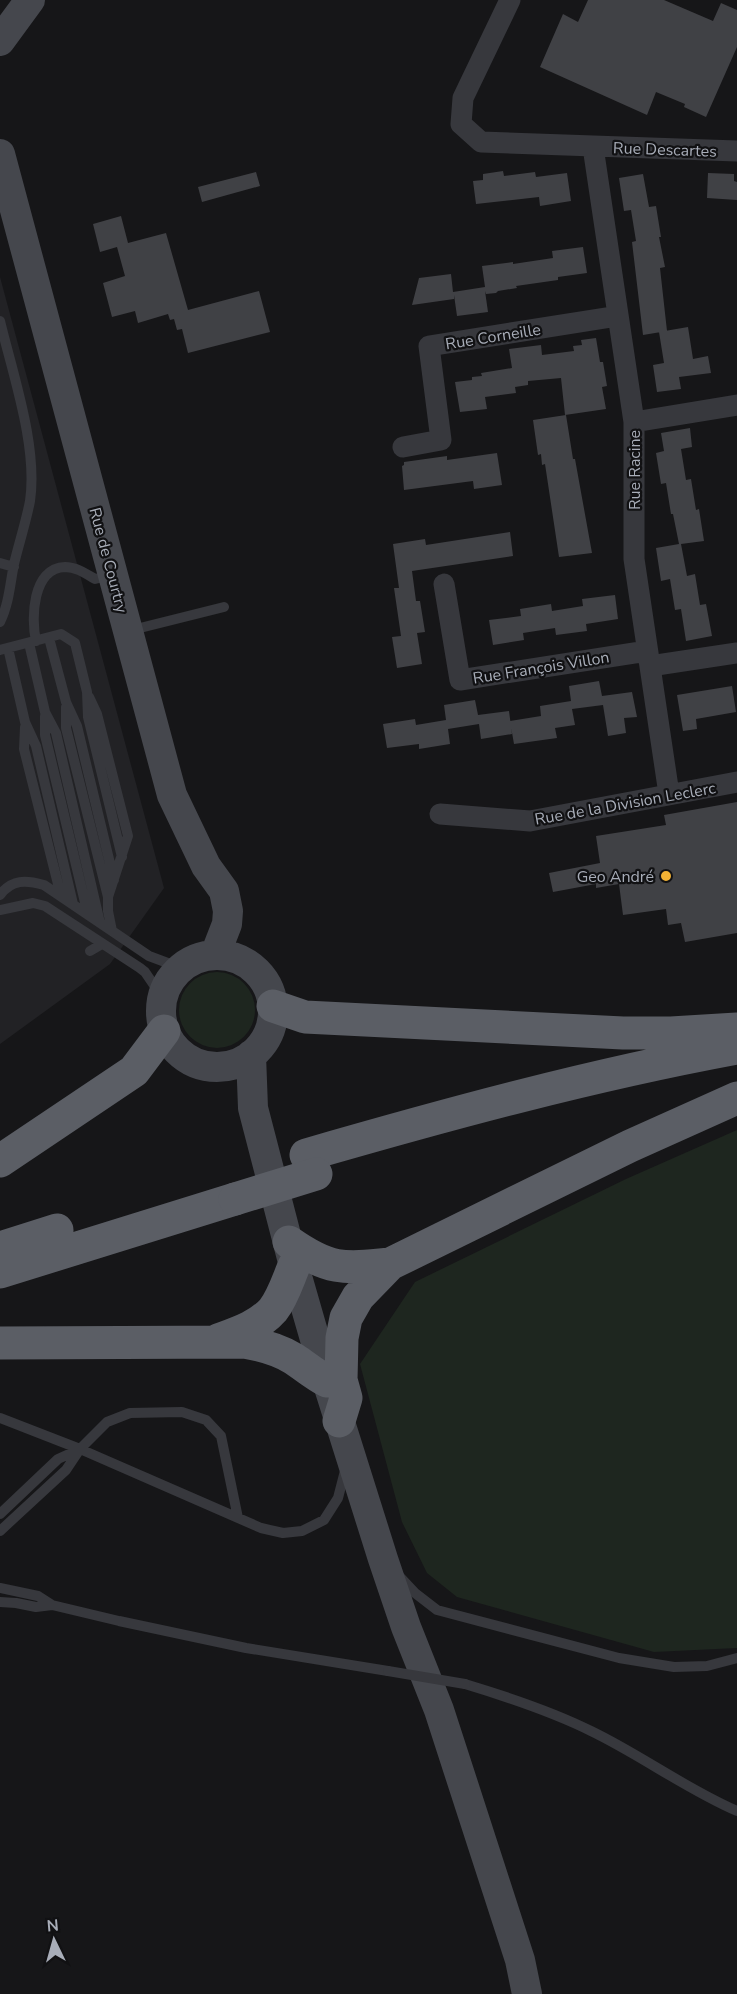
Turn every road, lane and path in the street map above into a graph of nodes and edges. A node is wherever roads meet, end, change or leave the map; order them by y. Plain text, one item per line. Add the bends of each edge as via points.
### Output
1 (6, 0) edge
2 (30, 0) edge
3 (510, 0) edge
4 (0, 2) edge
5 (0, 40) edge
6 (593, 147) junction
7 (737, 151) edge
8 (0, 154) edge
9 (618, 316) junction
10 (0, 321) edge
11 (737, 405) edge
12 (634, 422) junction
13 (403, 447) dead end
14 (0, 563) edge
15 (14, 567) junction
16 (112, 575) junction
17 (444, 584) dead end
18 (224, 607) dead end
19 (0, 621) edge
20 (128, 631) junction
21 (49, 638) junction
22 (33, 642) junction
23 (4, 649) edge
24 (737, 653) edge
25 (648, 658) junction
26 (66, 702) junction
27 (45, 712) junction
28 (25, 722) junction
29 (737, 782) edge
30 (669, 794) junction
31 (440, 814) dead end
32 (192, 838) junction
33 (114, 880) junction
34 (0, 895) edge
35 (61, 896) junction
36 (108, 897) junction
37 (73, 904) junction
38 (0, 910) edge
39 (88, 915) junction
40 (100, 923) junction
41 (112, 931) junction
42 (102, 944) junction
43 (90, 951) dead end
44 (215, 955) junction
45 (250, 966) junction
46 (181, 968) junction
47 (162, 997) junction
48 (273, 1006) junction
49 (737, 1029) edge
50 (164, 1031) junction
51 (737, 1048) edge
52 (250, 1055) junction
53 (221, 1066) junction
54 (737, 1071) edge
55 (737, 1098) edge
56 (253, 1108) junction
57 (0, 1161) edge
58 (311, 1164) junction
59 (230, 1189) junction
60 (0, 1248) edge
61 (291, 1254) junction
62 (390, 1264) junction
63 (0, 1272) edge
64 (217, 1341) junction
65 (0, 1344) edge
66 (327, 1381) junction
67 (0, 1418) edge
68 (339, 1420) junction
69 (80, 1449) junction
70 (350, 1455) junction
71 (0, 1514) edge
72 (238, 1518) junction
73 (0, 1531) edge
74 (383, 1559) junction
75 (0, 1588) edge
76 (0, 1602) edge
77 (52, 1605) junction
78 (737, 1658) edge
79 (737, 1811) edge
80 (520, 1960) junction
81 (517, 1994) edge
82 (527, 1994) edge

1 - 4 main road
2 - 5 main road
3 - 6 street, Rue Descartes via 463,98 461,124 481,142
6 - 7 street, Rue Descartes
6 - 9 street, Rue Racine
8 - 16 main road, Rue de Courtry
9 - 12 street, Rue Racine
9 - 13 street, Rue Corneille via 429,346 441,440
10 - 15 lane via 30,456 30,500
11 - 12 street
12 - 25 street, Rue Racine via 634,559
14 - 15 lane
15 - 19 lane via 6,610
16 - 20 main road, Rue de Courtry
16 - 22 lane via 95,579 79,569 65,567 46,574 38,588
17 - 25 street, Rue François Villon via 460,680
18 - 20 lane
20 - 32 main road, Rue de Courtry via 172,795
21 - 22 lane
21 - 26 lane
21 - 33 lane via 61,634 75,643 87,692 88,717 122,856
22 - 23 lane
22 - 27 lane
23 - 28 lane
24 - 25 street
25 - 30 street, Rue Racine
26 - 33 lane via 77,726
26 - 36 lane via 66,728
27 - 39 lane via 45,735
27 - 40 lane via 56,733
28 - 35 lane via 24,749
28 - 37 lane via 36,746
29 - 30 street, Rue de la Division Leclerc
30 - 31 street, Rue de la Division Leclerc via 530,821
32 - 44 main road, Rue de Courtry via 224,891 228,911 226,931
32 - 45 main road via 219,859 245,894
33 - 36 lane
34 - 35 lane via 13,883 27,880
35 - 37 lane
36 - 41 lane
37 - 39 lane
38 - 42 lane via 33,903 45,906
39 - 40 lane
40 - 41 lane
41 - 46 lane via 156,959
42 - 43 lane
42 - 47 lane via 146,972
44 - 45 main road via 238,959
44 - 46 main road via 200,957
45 - 48 main road via 261,977
46 - 47 main road
47 - 50 main road
48 - 49 highway via 304,1017 623,1033
48 - 52 main road via 268,1033
50 - 53 main road via 181,1054 193,1062
50 - 57 highway via 134,1071
51 - 58 highway via 447,1114
52 - 53 main road
52 - 56 main road
53 - 56 main road
54 - 58 highway
55 - 62 highway
56 - 61 main road
58 - 59 highway, bridge
59 - 60 highway
59 - 63 highway
61 - 62 highway via 348,1268
61 - 64 highway via 273,1310 242,1332
61 - 66 main road
62 - 68 highway via 358,1297 346,1318 341,1380 346,1398
64 - 65 highway
64 - 66 highway via 262,1345 281,1352
66 - 68 main road
67 - 69 lane
68 - 70 main road
69 - 71 lane via 58,1460
69 - 72 lane
69 - 72 lane via 107,1422 130,1413 183,1412 206,1420 221,1436
69 - 73 lane via 66,1470
70 - 72 lane via 338,1498 324,1520 302,1531 283,1533
70 - 74 main road
74 - 78 lane via 437,1610 630,1660 707,1666
74 - 80 main road via 439,1710
75 - 77 lane via 38,1596
76 - 77 lane
77 - 79 lane, bridge via 246,1648 465,1684 592,1731 709,1799
80 - 81 lane
80 - 82 main road

